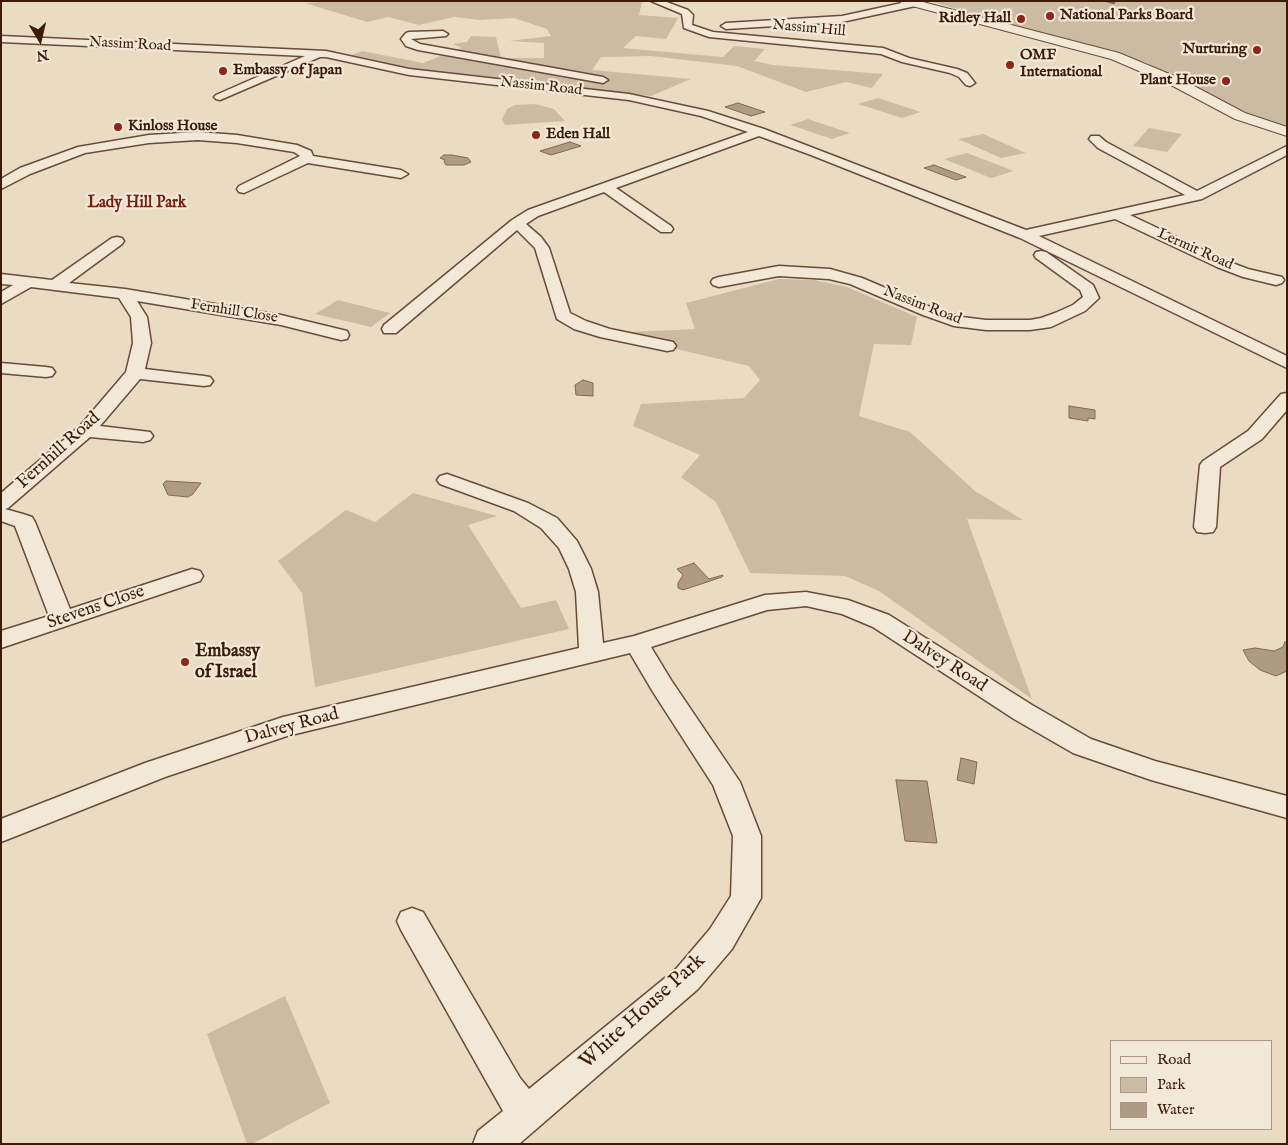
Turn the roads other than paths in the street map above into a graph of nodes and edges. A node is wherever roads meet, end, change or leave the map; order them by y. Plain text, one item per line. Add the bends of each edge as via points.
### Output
1 (655, 1) edge
2 (916, 3) edge
3 (698, 31) junction
4 (442, 34) dead end
5 (1, 39) edge
6 (319, 53) junction
7 (617, 83) dead end
8 (970, 83) dead end
9 (220, 96) dead end
10 (760, 132) junction
11 (1287, 132) edge
12 (1095, 139) dead end
13 (1287, 150) edge
14 (306, 159) junction
15 (401, 174) dead end
16 (1, 185) edge
17 (606, 187) junction
18 (244, 189) dead end
19 (1197, 196) junction
20 (1116, 214) junction
21 (517, 223) junction
22 (666, 229) dead end
23 (1028, 236) junction
24 (117, 241) dead end
25 (1, 279) edge
26 (1276, 280) dead end
27 (719, 282) dead end
28 (27, 283) junction
29 (56, 285) junction
30 (125, 294) junction
31 (1, 299) edge
32 (390, 329) dead end
33 (341, 335) dead end
34 (667, 346) dead end
35 (1287, 363) edge
36 (1, 368) edge
37 (46, 372) dead end
38 (135, 373) junction
39 (204, 381) dead end
40 (1287, 398) edge
41 (86, 431) junction
42 (142, 436) dead end
43 (447, 480) dead end
44 (2, 504) edge
45 (1205, 527) dead end
46 (192, 576) dead end
47 (62, 619) junction
48 (1, 640) edge
49 (637, 643) junction
50 (592, 654) junction
51 (1287, 806) edge
52 (1, 832) edge
53 (412, 921) dead end
54 (526, 1114) junction
55 (492, 1144) edge

1 - 3 street via 685,12 688,15 687,26
2 - 3 street via 849,18 736,25
2 - 11 street via 1115,56 1174,80 1240,116
3 - 8 street, Nassim Hill via 733,38 883,51 947,69
4 - 7 street via 409,35 406,39 418,47
5 - 6 street, Nassim Road
6 - 9 street
6 - 10 street, Nassim Road via 432,76 631,92
10 - 17 street
10 - 23 street, Nassim Road
12 - 19 street
13 - 19 street, Lermit Road
14 - 15 street
14 - 16 street via 307,154 297,149 237,139 198,136 149,139 82,150 25,170
14 - 18 street
17 - 21 street via 533,213
17 - 22 street
19 - 20 street, Lermit Road
20 - 23 street, Lermit Road
20 - 26 street, Lermit Road via 1222,264
21 - 32 street
21 - 34 street via 542,248 563,316 580,325
23 - 27 street, Nassim Road via 1034,249 1087,288 1091,298 1079,308 1045,323 986,326 960,322 830,274 780,271
23 - 35 street, Nassim Road
24 - 29 street
25 - 28 street
28 - 29 street
28 - 31 street
29 - 30 street
30 - 33 street, Fernhill Close via 281,320
30 - 38 street, Fernhill Road via 139,317 142,343
36 - 37 street
38 - 39 street
38 - 41 street, Fernhill Road
40 - 45 street via 1255,435 1210,465
41 - 42 street
41 - 44 street, Fernhill Road
43 - 50 street via 521,507 549,523 569,546 587,592
44 - 47 street via 24,522
46 - 47 street, Stevens Close
47 - 48 street, Stevens Close
49 - 50 street, Dalvey Road
49 - 51 street, Dalvey Road via 765,603 806,599 848,608 881,620 1023,712 1082,746 1151,770
49 - 54 street, White House Park via 726,782 747,836 746,898 722,939 687,978
50 - 52 street, Dalvey Road via 283,727 155,770
53 - 54 street via 508,1090
54 - 55 street, White House Park

